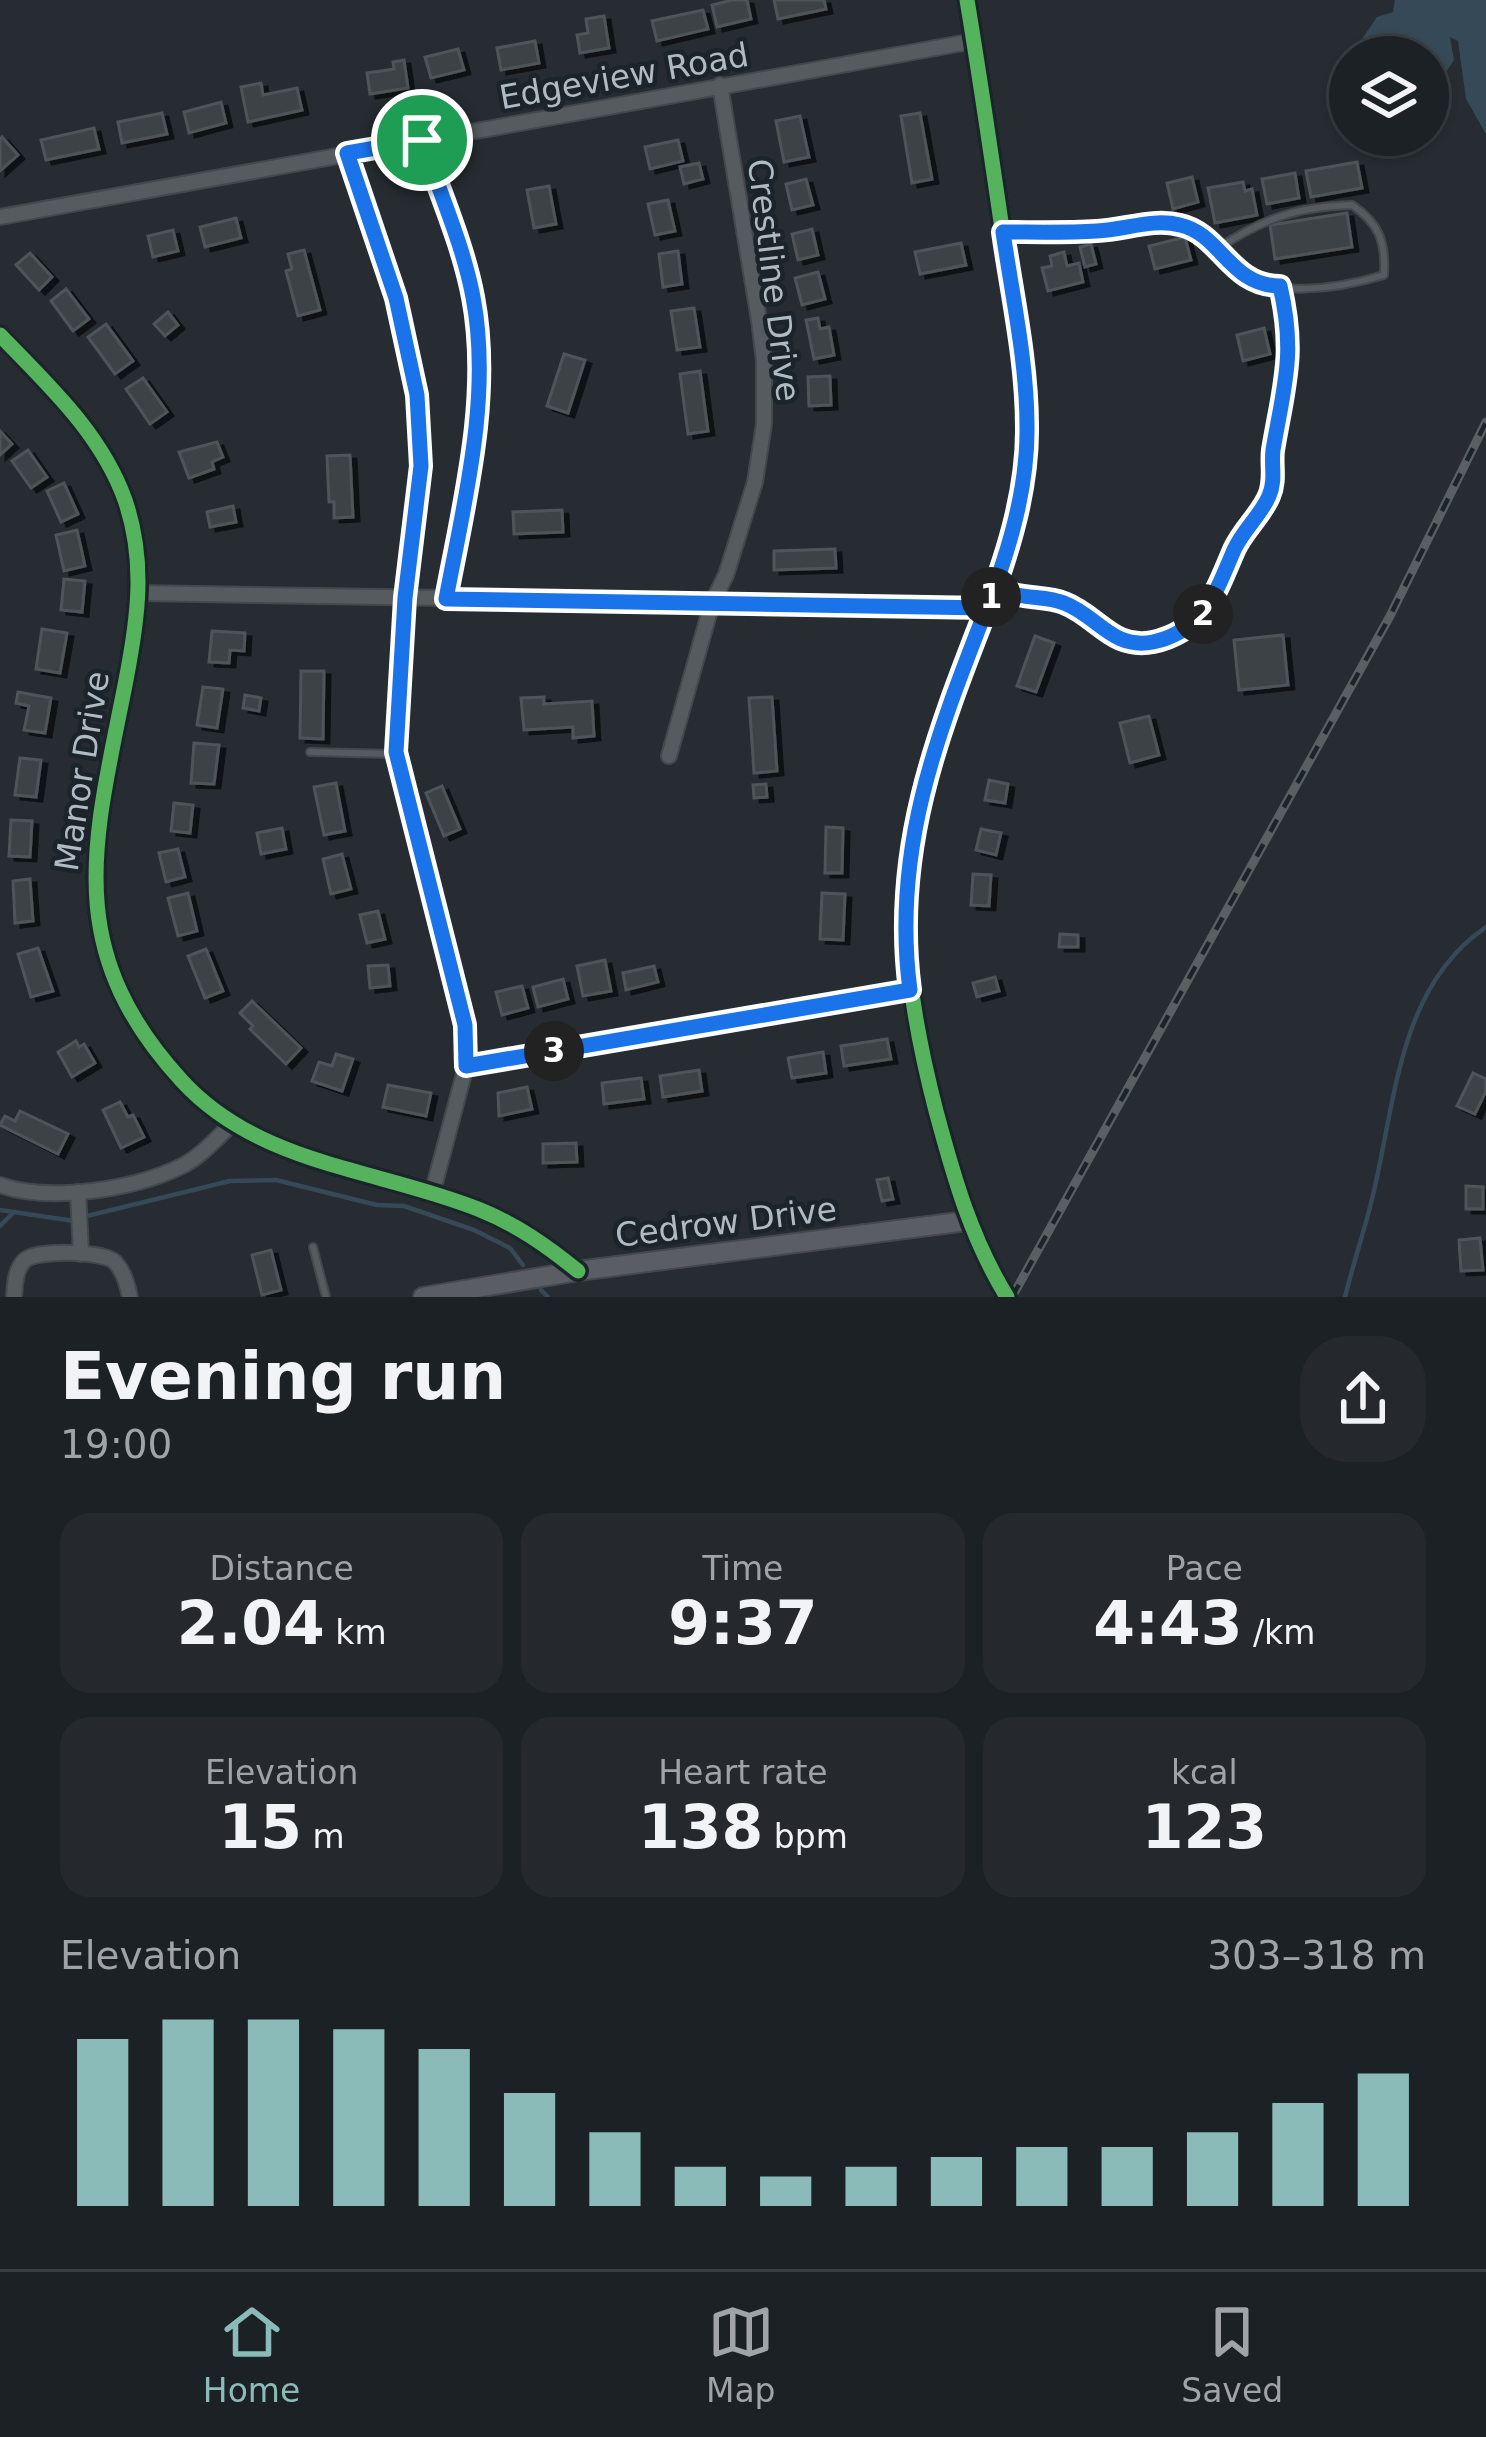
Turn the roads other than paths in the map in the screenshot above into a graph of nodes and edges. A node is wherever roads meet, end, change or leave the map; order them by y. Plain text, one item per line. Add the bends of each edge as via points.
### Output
1 (967, 0) edge
2 (974, 41) junction
3 (720, 85) junction
4 (422, 140) junction
5 (347, 153) junction
6 (0, 217) edge
7 (1003, 232) junction
8 (1215, 250) junction
9 (1280, 286) junction
10 (0, 334) edge
11 (998, 579) junction
12 (140, 593) junction
13 (405, 598) junction
14 (446, 599) junction
15 (712, 603) junction
16 (987, 608) junction
17 (310, 752) dead end
18 (397, 754) junction
19 (669, 756) dead end
20 (910, 990) junction
21 (466, 1066) junction
22 (232, 1124) junction
23 (0, 1185) edge
24 (78, 1192) junction
25 (432, 1194) junction
26 (967, 1221) junction
27 (313, 1247) dead end
28 (82, 1254) junction
29 (578, 1271) junction
30 (516, 1289) edge
31 (14, 1297) edge
32 (130, 1297) edge
33 (326, 1297) edge
34 (423, 1297) edge
35 (1007, 1297) edge

1 - 2 street
2 - 3 street, Edgeview Road
2 - 7 street
3 - 4 street, Edgeview Road
3 - 15 street, Crestline Drive via 766,392 755,482
4 - 5 street, Edgeview Road
4 - 14 street via 476,316 474,433
5 - 6 street, Edgeview Road
5 - 13 street via 396,298 417,395 421,466
7 - 8 lane via 1176,224 1197,230
7 - 11 street via 1028,424 1023,486
8 - 9 lane via 1236,272
8 - 9 lane via 1280,214 1352,205 1373,219 1386,249 1384,274 1348,286
9 - 11 lane via 1290,359 1274,477 1197,621 1149,643 1114,640 1063,602 1010,593
10 - 12 street, Manor Drive via 109,464 135,538
11 - 16 street
12 - 13 street
12 - 22 street, Manor Drive via 96,839 98,923 141,1029 186,1085
13 - 14 street
13 - 18 street
14 - 15 street
15 - 16 street
15 - 19 street, Crestline Drive
16 - 20 street via 914,821 905,890
17 - 18 lane
18 - 21 street via 465,1025
20 - 21 street
20 - 26 street
21 - 25 street
22 - 24 street via 183,1165
22 - 25 street, Manor Drive via 308,1157
23 - 24 street
24 - 28 street
25 - 29 street, Manor Drive via 523,1230
26 - 29 street, Cedrow Drive
26 - 35 street
27 - 33 lane
28 - 31 street via 25,1259
28 - 32 street via 112,1259
29 - 30 street, Cedrow Drive
30 - 34 street, Cedrow Drive

